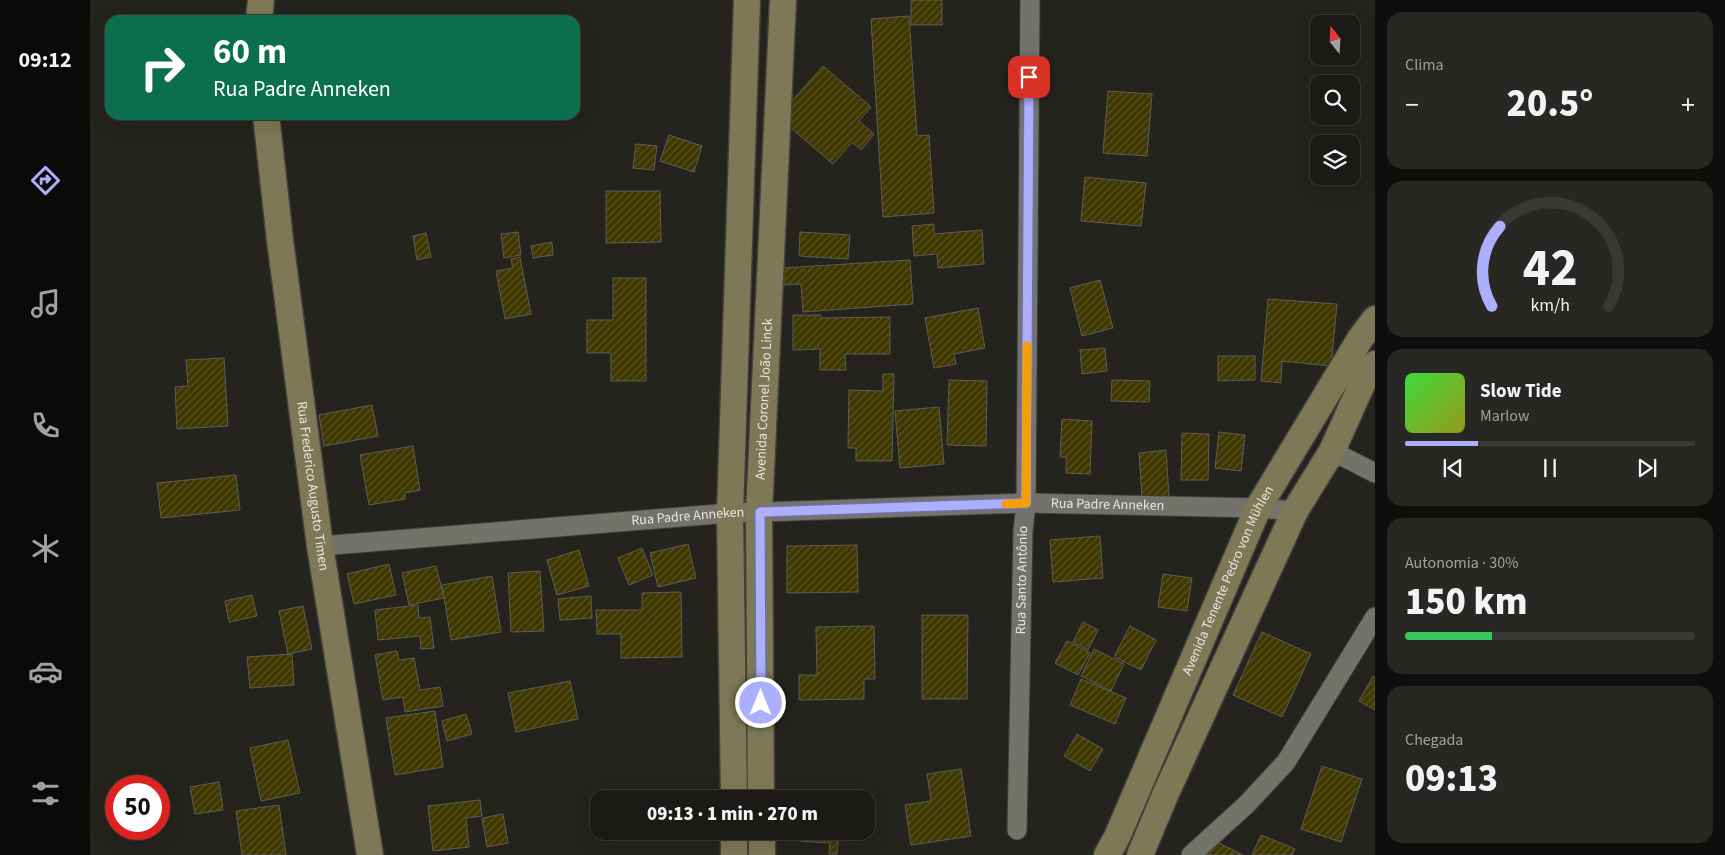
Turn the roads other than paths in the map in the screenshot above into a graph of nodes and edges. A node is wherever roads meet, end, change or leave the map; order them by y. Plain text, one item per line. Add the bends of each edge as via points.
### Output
1 (261, 0) edge
2 (747, 0) edge
3 (783, 0) edge
4 (1030, 0) edge
5 (260, 15) edge
6 (267, 120) edge
7 (1375, 319) edge
8 (1375, 364) edge
9 (1332, 451) junction
10 (1375, 473) edge
11 (1026, 503) junction
12 (1258, 508) junction
13 (1295, 511) junction
14 (760, 512) junction
15 (730, 513) junction
16 (320, 546) junction
17 (1375, 617) edge
18 (734, 790) edge
19 (762, 790) edge
20 (1017, 830) dead end
21 (734, 840) edge
22 (762, 840) edge
23 (370, 855) edge
24 (734, 855) edge
25 (762, 855) edge
26 (1107, 855) edge
27 (1140, 855) edge
28 (1191, 855) edge

1 - 5 main road
2 - 15 main road
3 - 14 main road, Avenida Coronel João Linck
4 - 11 street, Rua Santo Antônio
6 - 16 main road, Rua Frederico Augusto Timen
7 - 12 main road, Avenida Tenente Pedro von Mühlen
8 - 9 main road via 1362,384
9 - 10 street
9 - 13 main road
11 - 12 street, Rua Padre Anneken
11 - 14 street, Rua Padre Anneken
11 - 20 street, Rua Santo Antônio
12 - 13 street, Rua Padre Anneken
12 - 26 main road, Avenida Tenente Pedro von Mühlen
13 - 27 main road
14 - 15 street, Rua Padre Anneken
14 - 19 main road, Avenida Coronel João Linck
15 - 16 street, Rua Padre Anneken
15 - 18 main road
16 - 23 main road, Rua Frederico Augusto Timen
17 - 28 street via 1286,762
21 - 24 main road
22 - 25 main road

